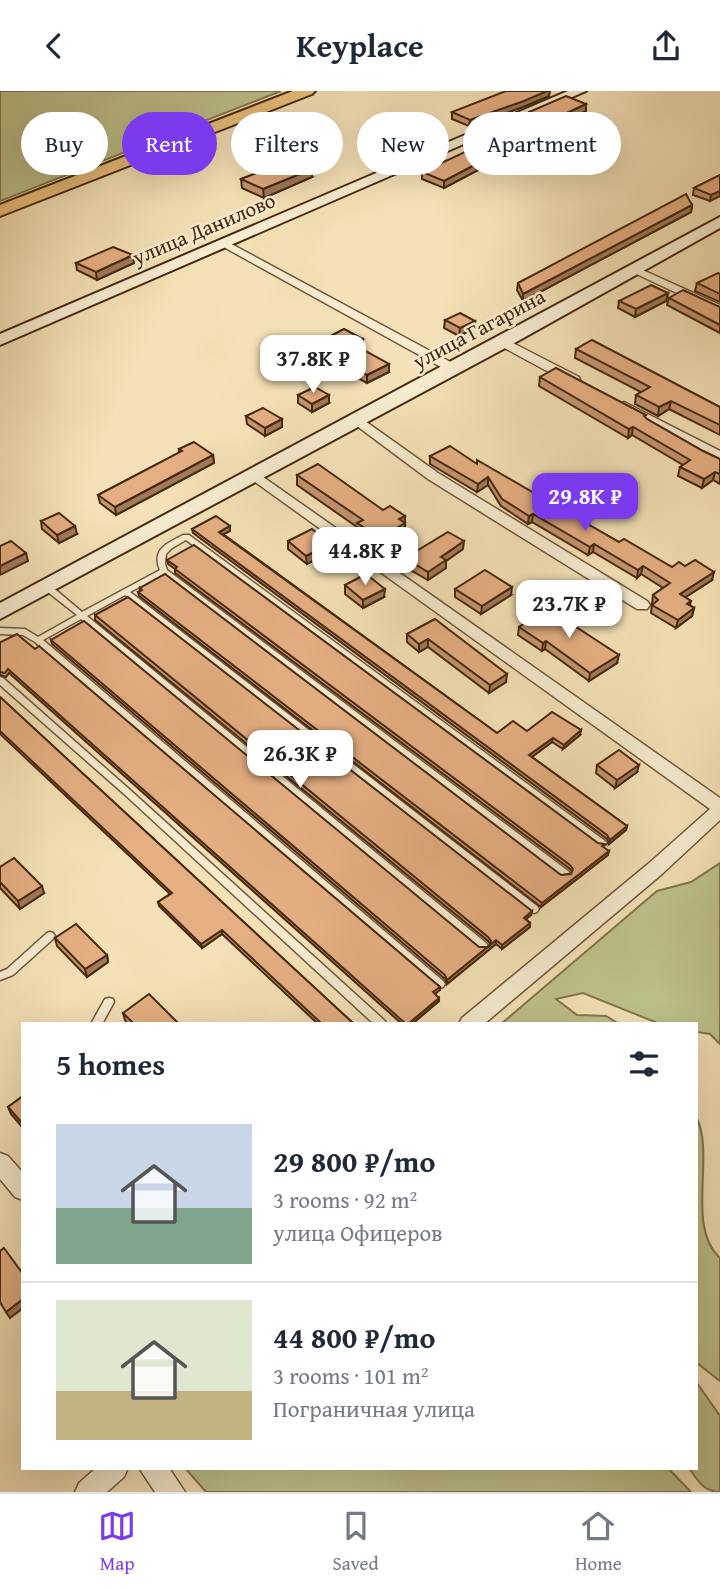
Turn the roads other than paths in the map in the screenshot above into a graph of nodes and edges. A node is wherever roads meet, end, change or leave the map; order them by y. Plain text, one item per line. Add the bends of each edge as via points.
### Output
1 (307, 91) edge
2 (579, 91) edge
3 (0, 211) edge
4 (720, 222) edge
5 (224, 243) junction
6 (636, 270) junction
7 (720, 309) edge
8 (0, 340) edge
9 (503, 342) junction
10 (454, 369) junction
11 (587, 387) edge
12 (611, 399) edge
13 (358, 421) junction
14 (720, 456) edge
15 (256, 476) junction
16 (164, 571) junction
17 (47, 587) junction
18 (125, 592) junction
19 (642, 605) dead end
20 (0, 612) edge
21 (82, 616) junction
22 (0, 631) edge
23 (38, 640) junction
24 (0, 680) edge
25 (720, 808) edge
26 (602, 843) edge
27 (565, 874) edge
28 (534, 909) edge
29 (50, 936) dead end
30 (483, 946) edge
31 (0, 976) edge
32 (440, 984) edge
33 (109, 1002) dead end
34 (97, 1022) edge
35 (379, 1022) edge
36 (471, 1022) edge
37 (0, 1163) edge
38 (21, 1189) edge
39 (113, 1470) edge
40 (154, 1470) edge
41 (88, 1492) edge
42 (172, 1492) edge

1 - 3 main road
2 - 5 street, улица Данилово
4 - 6 street, улица Гагарина
5 - 8 street, улица Данилово
5 - 10 street
6 - 7 street
6 - 9 street, улица Гагарина
9 - 10 street, улица Гагарина
9 - 11 street
10 - 13 street, улица Гагарина
12 - 14 street
13 - 15 street, улица Гагарина
13 - 19 street via 433,476
15 - 17 street, улица Гагарина
15 - 25 street
16 - 18 lane
16 - 26 lane via 160,555 186,537
16 - 27 lane
17 - 20 street, улица Гагарина
17 - 21 lane
18 - 21 lane
18 - 28 lane
21 - 23 lane
21 - 30 lane
22 - 23 lane via 24,632
23 - 32 lane
24 - 35 lane
25 - 36 street via 655,869
29 - 31 lane
33 - 34 lane
37 - 38 street
39 - 41 street
40 - 42 street

